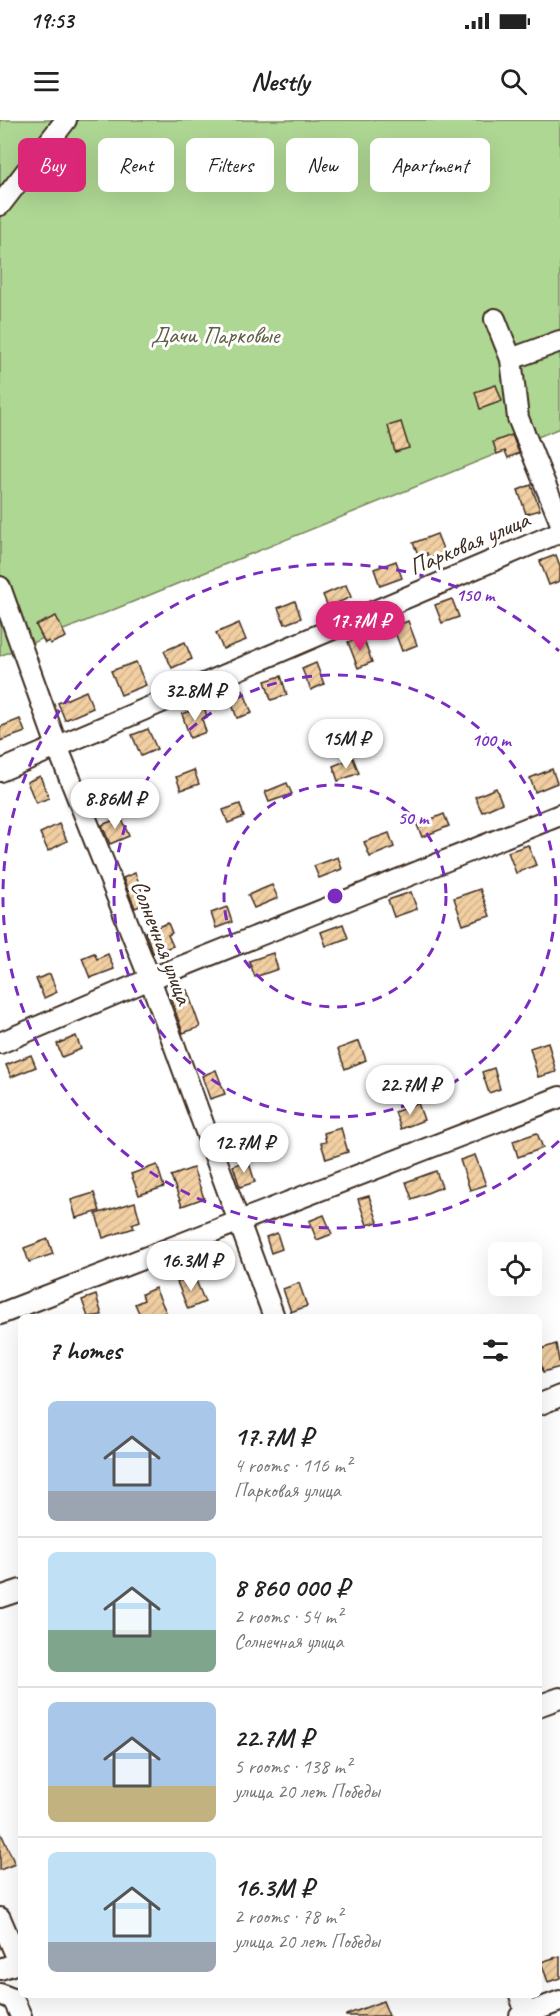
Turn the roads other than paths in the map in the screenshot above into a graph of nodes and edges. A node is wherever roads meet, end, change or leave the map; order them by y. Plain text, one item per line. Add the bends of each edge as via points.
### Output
1 (66, 120) edge
2 (0, 205) edge
3 (495, 319) dead end
4 (560, 341) edge
5 (511, 359) junction
6 (560, 521) edge
7 (560, 532) edge
8 (0, 587) edge
9 (57, 746) junction
10 (0, 771) edge
11 (560, 815) edge
12 (150, 980) junction
13 (0, 1043) edge
14 (560, 1097) edge
15 (239, 1220) junction
16 (0, 1314) edge
17 (273, 1314) edge
18 (560, 1396) edge
19 (542, 1403) edge
20 (18, 1591) edge
21 (0, 1597) edge
22 (560, 1698) edge
23 (542, 1705) edge
24 (0, 1918) edge
25 (18, 1958) edge
26 (18, 1963) edge
27 (0, 1969) edge
28 (0, 1994) edge
29 (560, 2001) edge
30 (522, 2008) edge
31 (21, 2016) edge

1 - 2 street
3 - 5 street
4 - 5 street
5 - 6 street via 518,418
7 - 9 street, Парковая улица
8 - 9 street, Солнечная улица
9 - 10 street, Парковая улица
9 - 12 street, Солнечная улица
11 - 12 street
12 - 13 street
12 - 15 street, Солнечная улица
14 - 15 street
15 - 16 street
15 - 17 street, Солнечная улица
18 - 19 street
20 - 21 street
22 - 23 street
24 - 25 street
26 - 27 street
28 - 31 street via 13,1999
29 - 30 street

